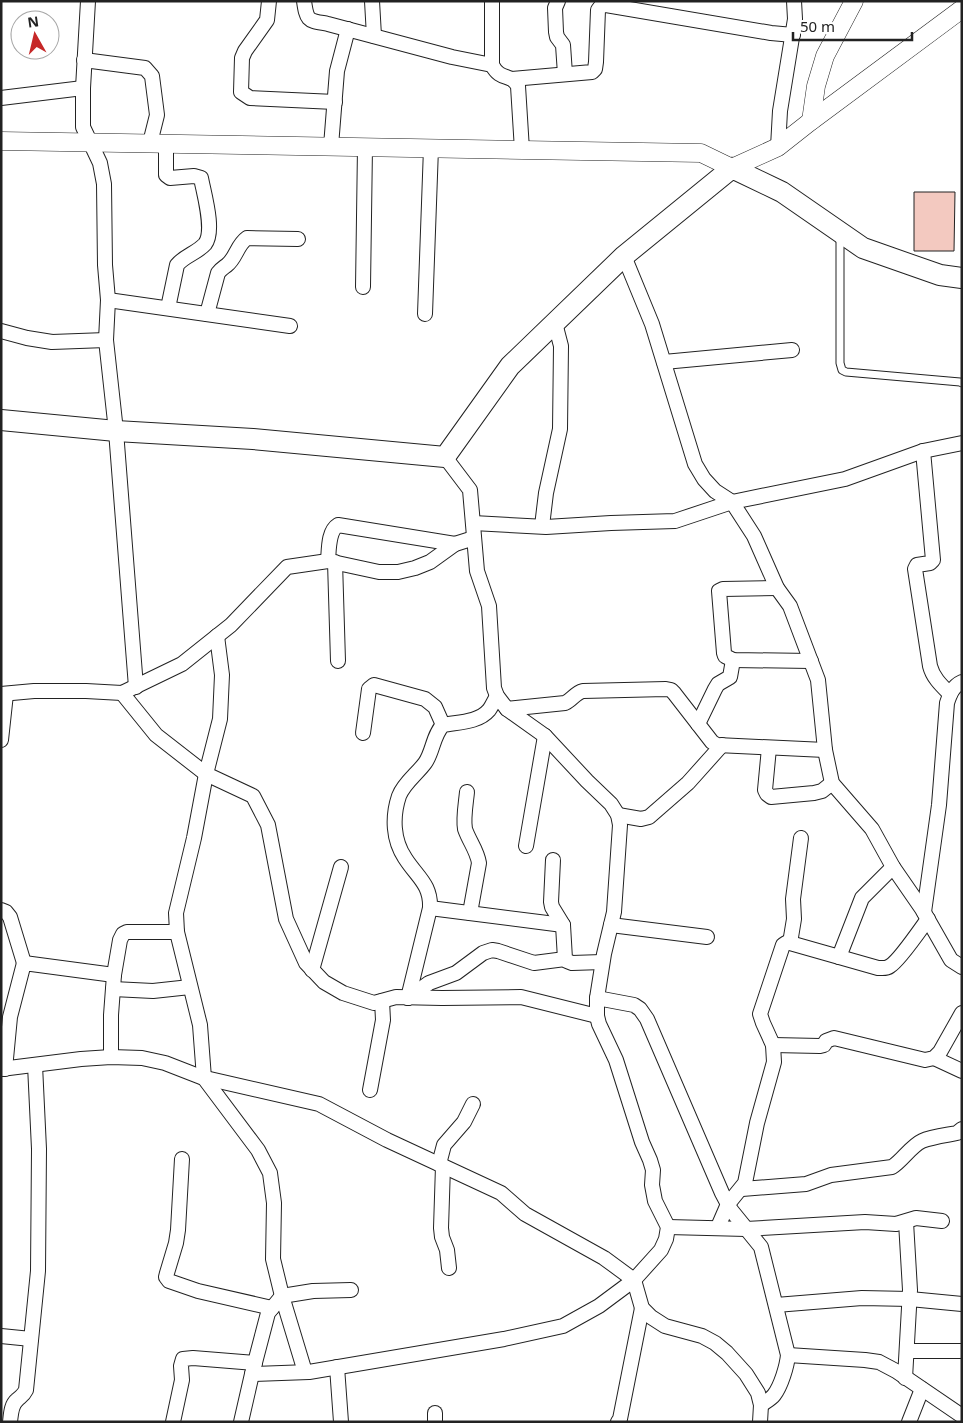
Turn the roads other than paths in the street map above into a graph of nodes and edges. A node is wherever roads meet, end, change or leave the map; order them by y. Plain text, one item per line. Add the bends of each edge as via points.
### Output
1 (88, 1) edge
2 (269, 1) edge
3 (304, 1) edge
4 (372, 1) edge
5 (492, 1) edge
6 (558, 1) edge
7 (794, 1) edge
8 (854, 1) edge
9 (962, 10) edge
10 (348, 29) junction
11 (793, 35) junction
12 (374, 36) junction
13 (84, 60) junction
14 (492, 65) junction
15 (565, 74) junction
16 (512, 79) junction
17 (83, 88) junction
18 (1, 98) edge
19 (335, 102) junction
20 (811, 120) junction
21 (1, 141) edge
22 (90, 142) junction
23 (158, 143) junction
24 (332, 146) junction
25 (365, 147) junction
26 (778, 147) junction
27 (431, 148) junction
28 (522, 150) junction
29 (732, 168) junction
30 (840, 232) junction
31 (298, 239) dead end
32 (624, 256) junction
33 (962, 278) edge
34 (363, 287) dead end
35 (108, 300) junction
36 (168, 308) junction
37 (208, 314) junction
38 (426, 314) dead end
39 (555, 322) junction
40 (290, 326) dead end
41 (1, 331) edge
42 (106, 340) junction
43 (792, 350) dead end
44 (664, 362) junction
45 (962, 383) edge
46 (1, 420) edge
47 (116, 431) junction
48 (962, 443) edge
49 (923, 451) junction
50 (445, 457) junction
51 (732, 502) junction
52 (473, 523) junction
53 (542, 526) junction
54 (474, 538) junction
55 (455, 544) junction
56 (332, 562) junction
57 (777, 588) junction
58 (217, 636) junction
59 (734, 660) junction
60 (338, 661) dead end
61 (811, 661) junction
62 (962, 682) edge
63 (136, 687) junction
64 (122, 693) junction
65 (3, 694) edge
66 (950, 694) junction
67 (497, 696) junction
68 (507, 709) junction
69 (698, 724) junction
70 (442, 725) junction
71 (363, 733) dead end
72 (545, 736) junction
73 (1, 740) edge
74 (722, 745) junction
75 (769, 748) junction
76 (825, 750) junction
77 (206, 774) junction
78 (832, 783) junction
79 (467, 792) dead end
80 (618, 815) junction
81 (801, 838) dead end
82 (526, 846) dead end
83 (553, 860) dead end
84 (341, 867) dead end
85 (893, 867) junction
86 (430, 908) junction
87 (1, 910) edge
88 (470, 913) junction
89 (926, 916) junction
90 (611, 924) junction
91 (564, 925) junction
92 (176, 932) junction
93 (707, 937) dead end
94 (790, 943) junction
95 (839, 957) junction
96 (565, 959) junction
97 (602, 962) junction
98 (24, 963) junction
99 (962, 967) edge
100 (312, 970) junction
101 (114, 982) junction
102 (190, 987) junction
103 (408, 998) junction
104 (597, 998) junction
105 (382, 1001) junction
106 (962, 1013) edge
107 (597, 1016) junction
108 (773, 1045) junction
109 (111, 1058) junction
110 (934, 1058) junction
111 (35, 1065) junction
112 (3, 1069) edge
113 (962, 1071) edge
114 (204, 1078) junction
115 (370, 1090) dead end
116 (473, 1104) dead end
117 (962, 1129) edge
118 (182, 1159) dead end
119 (441, 1165) junction
120 (742, 1189) junction
121 (728, 1204) junction
122 (942, 1221) dead end
123 (906, 1222) junction
124 (668, 1227) junction
125 (718, 1228) junction
126 (746, 1229) junction
127 (449, 1268) dead end
128 (634, 1280) junction
129 (351, 1290) dead end
130 (282, 1296) junction
131 (910, 1299) junction
132 (962, 1304) edge
133 (776, 1305) junction
134 (272, 1308) junction
135 (642, 1308) junction
136 (1, 1336) edge
137 (32, 1339) junction
138 (907, 1351) junction
139 (962, 1351) edge
140 (788, 1355) junction
141 (338, 1367) junction
142 (253, 1368) junction
143 (305, 1372) junction
144 (905, 1378) junction
145 (922, 1389) junction
146 (761, 1405) junction
147 (962, 1416) edge
148 (619, 1421) edge
149 (10, 1422) edge
150 (173, 1422) edge
151 (240, 1422) edge
152 (341, 1422) edge
153 (760, 1422) edge
154 (909, 1422) edge

1 - 13 street
2 - 19 street via 267,20 242,58 241,92 250,98
3 - 10 street via 308,19
4 - 12 street
5 - 14 street
6 - 15 street via 555,8 556,32 562,45
7 - 11 street
8 - 20 street via 825,56
9 - 20 street
10 - 12 street
10 - 19 street
11 - 15 street via 606,5 598,10 595,69
11 - 26 street via 780,111
12 - 14 street
13 - 17 street
13 - 23 street via 145,68 150,72
14 - 16 street via 500,75
15 - 16 street
16 - 28 street via 518,86
17 - 18 street
17 - 22 street via 84,127
19 - 24 street
20 - 26 street
21 - 22 street
22 - 23 street
22 - 35 street via 100,163 104,184
23 - 24 street
23 - 36 street via 166,175 170,178 201,178 209,223 206,242 177,265
24 - 25 street
25 - 27 street
25 - 34 street
26 - 29 street
27 - 28 street
27 - 38 street
28 - 29 street via 701,153
29 - 30 main road via 782,192
29 - 32 main road
30 - 33 main road via 863,248 940,275
30 - 45 lane via 842,370
31 - 37 street via 246,238 242,241 231,261 218,273
32 - 39 main road
32 - 44 street
35 - 36 street
35 - 42 street
36 - 37 street
37 - 40 street
39 - 50 main road via 510,366
39 - 53 street via 561,346 560,429
41 - 42 street via 52,342
42 - 47 street
43 - 44 street
44 - 51 street via 695,464 715,491
46 - 47 main road
47 - 50 main road via 253,439
47 - 63 street
48 - 49 street
49 - 51 street via 845,479
49 - 66 street via 933,560 915,569 930,666 937,681
50 - 52 street via 470,490
51 - 53 street via 675,521
51 - 57 street via 754,536
52 - 53 street
52 - 54 street
54 - 55 street
54 - 67 street via 477,571 489,606
55 - 56 street via 430,562 398,572 379,572
55 - 56 street via 338,525 332,533
56 - 58 street via 288,567
56 - 60 street
57 - 59 street via 719,590 724,653
57 - 61 street via 790,606
58 - 63 street via 182,664
58 - 77 street via 222,675 220,718
59 - 61 street
59 - 69 street via 730,676 718,684
61 - 76 street via 818,680
62 - 66 street
63 - 64 street
64 - 65 street via 34,691
64 - 77 street via 156,735
65 - 73 street
66 - 89 street
67 - 68 street
67 - 70 street via 482,716
68 - 69 street via 565,703 583,691 671,690
68 - 72 street
69 - 74 street via 712,742
70 - 71 street via 436,707 425,699 374,685 369,689
70 - 86 street via 426,762 399,796 394,817 395,837 429,892
72 - 80 street
72 - 82 street
74 - 75 street
74 - 80 street via 688,783 649,817 641,819
75 - 76 street
75 - 78 street via 767,794 814,793
76 - 78 street
77 - 92 street via 176,914
77 - 100 street via 253,796 268,825 286,919
78 - 85 street via 872,829
79 - 88 street via 466,829 479,863
80 - 90 street via 617,878
81 - 94 street
83 - 91 street via 552,908
84 - 100 street
85 - 89 street
85 - 95 street via 862,898
86 - 88 street
86 - 103 street
87 - 98 street via 10,917
88 - 91 street
89 - 95 street via 891,966 878,968
89 - 99 street via 951,960
90 - 93 street
90 - 97 street
91 - 96 street
92 - 101 street via 123,934
92 - 102 street
94 - 95 street
94 - 108 street via 783,945 760,1014
96 - 97 street via 572,963
96 - 103 street via 534,963 492,950
97 - 104 street
98 - 101 street
98 - 112 street via 10,1017
100 - 105 street via 343,993 374,1003
101 - 102 street via 152,991
101 - 109 street
102 - 114 street via 200,1025
103 - 105 street
103 - 107 street via 521,997
104 - 107 street
104 - 121 street via 634,1005 647,1020
105 - 115 street via 383,1020
106 - 110 street
107 - 124 street via 616,1060 650,1160 655,1201
108 - 110 street via 820,1046 834,1038 925,1060
108 - 120 street via 774,1062
109 - 111 street
109 - 114 street via 142,1058
110 - 113 street
111 - 112 street
111 - 137 street via 39,1149 38,1271
114 - 119 street via 319,1104
114 - 130 street via 258,1150 270,1173 274,1203 274,1259
116 - 119 street via 464,1122 444,1146
117 - 120 street via 922,1141 892,1167 831,1174 806,1184
118 - 134 street via 178,1230 166,1277 198,1291
119 - 127 street via 441,1228
119 - 128 street via 501,1193 525,1214 604,1258
120 - 121 street
121 - 125 street
121 - 126 street
122 - 123 street via 916,1218
123 - 126 street
123 - 131 street
124 - 125 street
124 - 128 street via 661,1250
125 - 126 street
126 - 133 street via 761,1247
128 - 135 street
128 - 141 street via 599,1306 563,1326
129 - 130 street via 313,1290
130 - 134 street
130 - 143 street
131 - 132 street
131 - 133 street via 862,1298
131 - 138 street
133 - 140 street
134 - 142 street via 268,1312
135 - 146 street via 664,1326 715,1342 752,1383
135 - 148 street
136 - 137 street
137 - 149 street via 26,1390 13,1405
138 - 139 street
138 - 144 street
140 - 144 street via 879,1362
140 - 146 street via 777,1390
141 - 143 street
141 - 152 street
142 - 143 street
142 - 150 street via 183,1359
142 - 151 street
144 - 145 street
145 - 147 street
145 - 154 street
146 - 153 street

